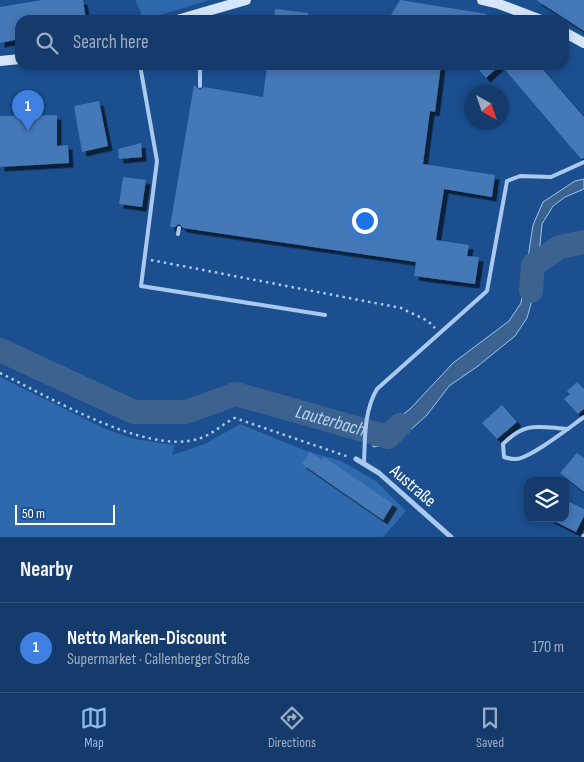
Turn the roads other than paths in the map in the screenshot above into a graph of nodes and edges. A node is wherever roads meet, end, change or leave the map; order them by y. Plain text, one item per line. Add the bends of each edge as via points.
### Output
1 (246, 0) edge
2 (482, 0) edge
3 (205, 15) edge
4 (528, 15) edge
5 (569, 35) edge
6 (584, 43) edge
7 (15, 60) edge
8 (0, 61) edge
9 (141, 70) edge
10 (200, 70) edge
11 (200, 86) dead end
12 (584, 162) edge
13 (179, 228) dead end
14 (178, 234) dead end
15 (325, 315) dead end
16 (584, 417) edge
17 (568, 429) junction
18 (356, 459) road end
19 (364, 464) junction
20 (450, 537) edge

1 - 3 street
2 - 4 street
5 - 6 street
7 - 8 street
9 - 15 lane via 157,161 142,286
10 - 11 lane
12 - 19 lane via 552,176 520,176 507,182 487,291 377,389 367,414
13 - 14 lane
16 - 17 lane
17 - 17 lane via 516,459 504,457 503,444 516,431 531,426
18 - 19 street, Austraße
19 - 20 street, Austraße

